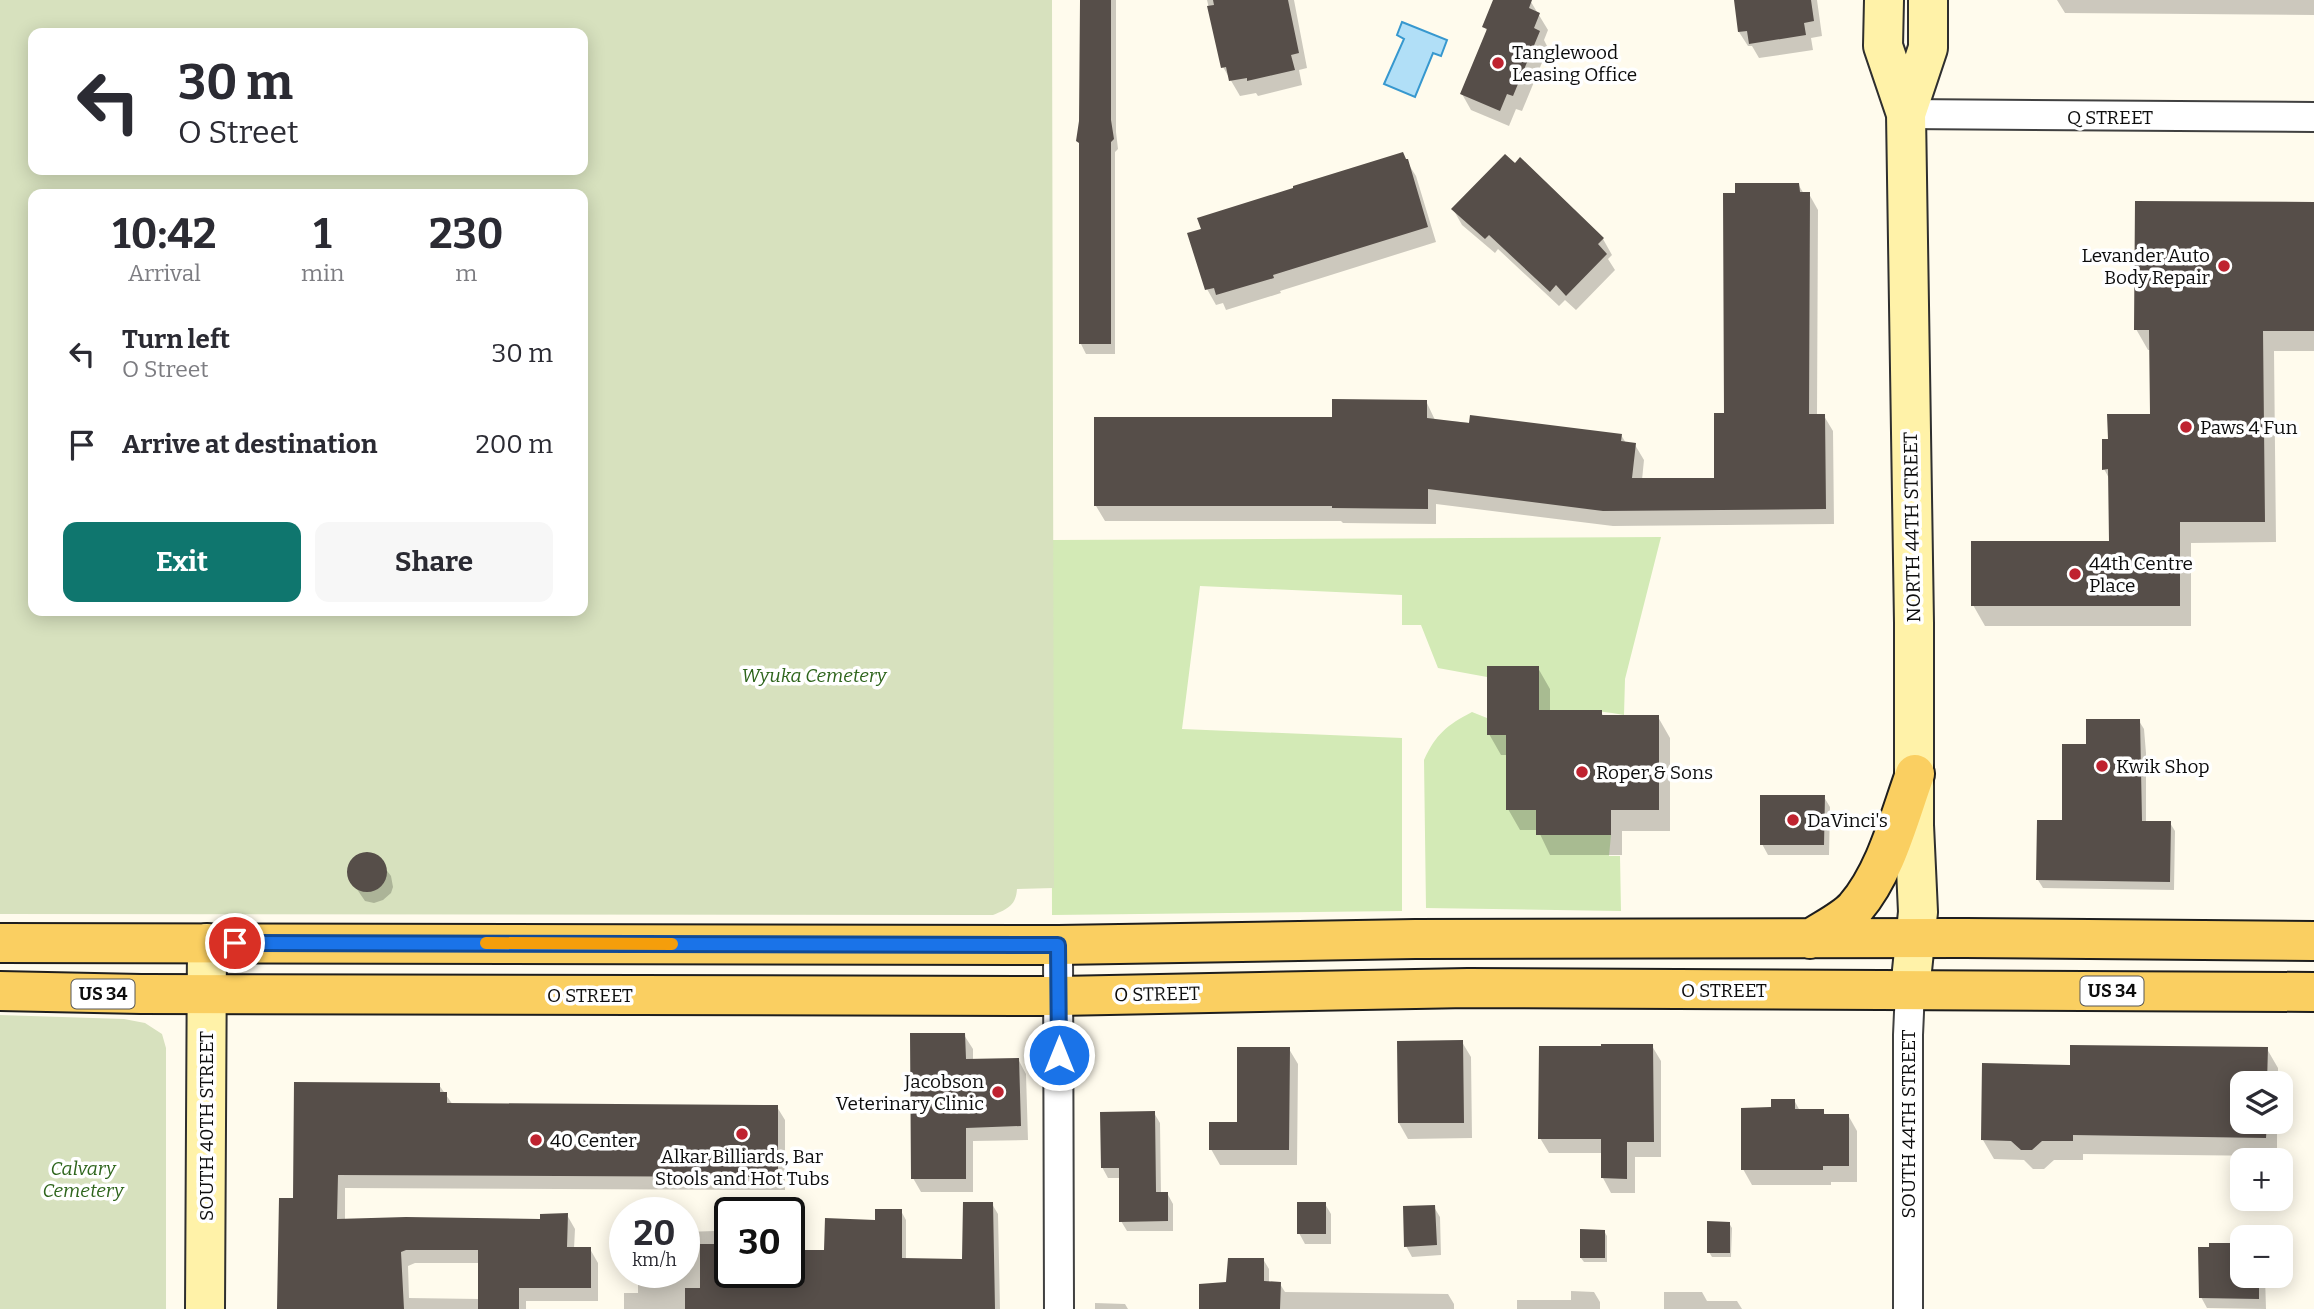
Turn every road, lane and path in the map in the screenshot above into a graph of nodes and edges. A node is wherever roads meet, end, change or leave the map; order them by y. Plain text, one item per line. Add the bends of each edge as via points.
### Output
1 (1884, 0) edge
2 (1928, 0) edge
3 (1906, 114) junction
4 (2314, 117) edge
5 (1915, 774) junction
6 (1915, 938) junction
7 (1810, 939) junction
8 (2314, 941) edge
9 (0, 943) edge
10 (207, 943) junction
11 (1058, 945) junction
12 (1910, 990) junction
13 (0, 991) edge
14 (2314, 992) edge
15 (207, 994) junction
16 (1059, 996) junction
17 (205, 1309) edge
18 (1059, 1309) edge
19 (1908, 1309) edge

1 - 3 main road, NORTH 44TH STREET via 1883,46
2 - 3 main road, NORTH 44TH STREET via 1928,48
3 - 4 street, Q STREET
3 - 5 main road, NORTH 44TH STREET
5 - 6 main road, NORTH 44TH STREET
5 - 7 main road via 1870,887 1854,909
6 - 7 main road
6 - 8 main road
6 - 12 main road, SOUTH 44TH STREET
7 - 11 main road
9 - 10 main road
10 - 11 main road
10 - 15 main road, SOUTH 40TH STREET
11 - 16 street
12 - 14 main road, O STREET / US 34
12 - 16 main road, O STREET / US 34 via 1468,988
12 - 19 street, SOUTH 44TH STREET
13 - 15 main road, O STREET / US 34
15 - 16 main road, O STREET / US 34
15 - 17 main road, SOUTH 40TH STREET
16 - 18 street

